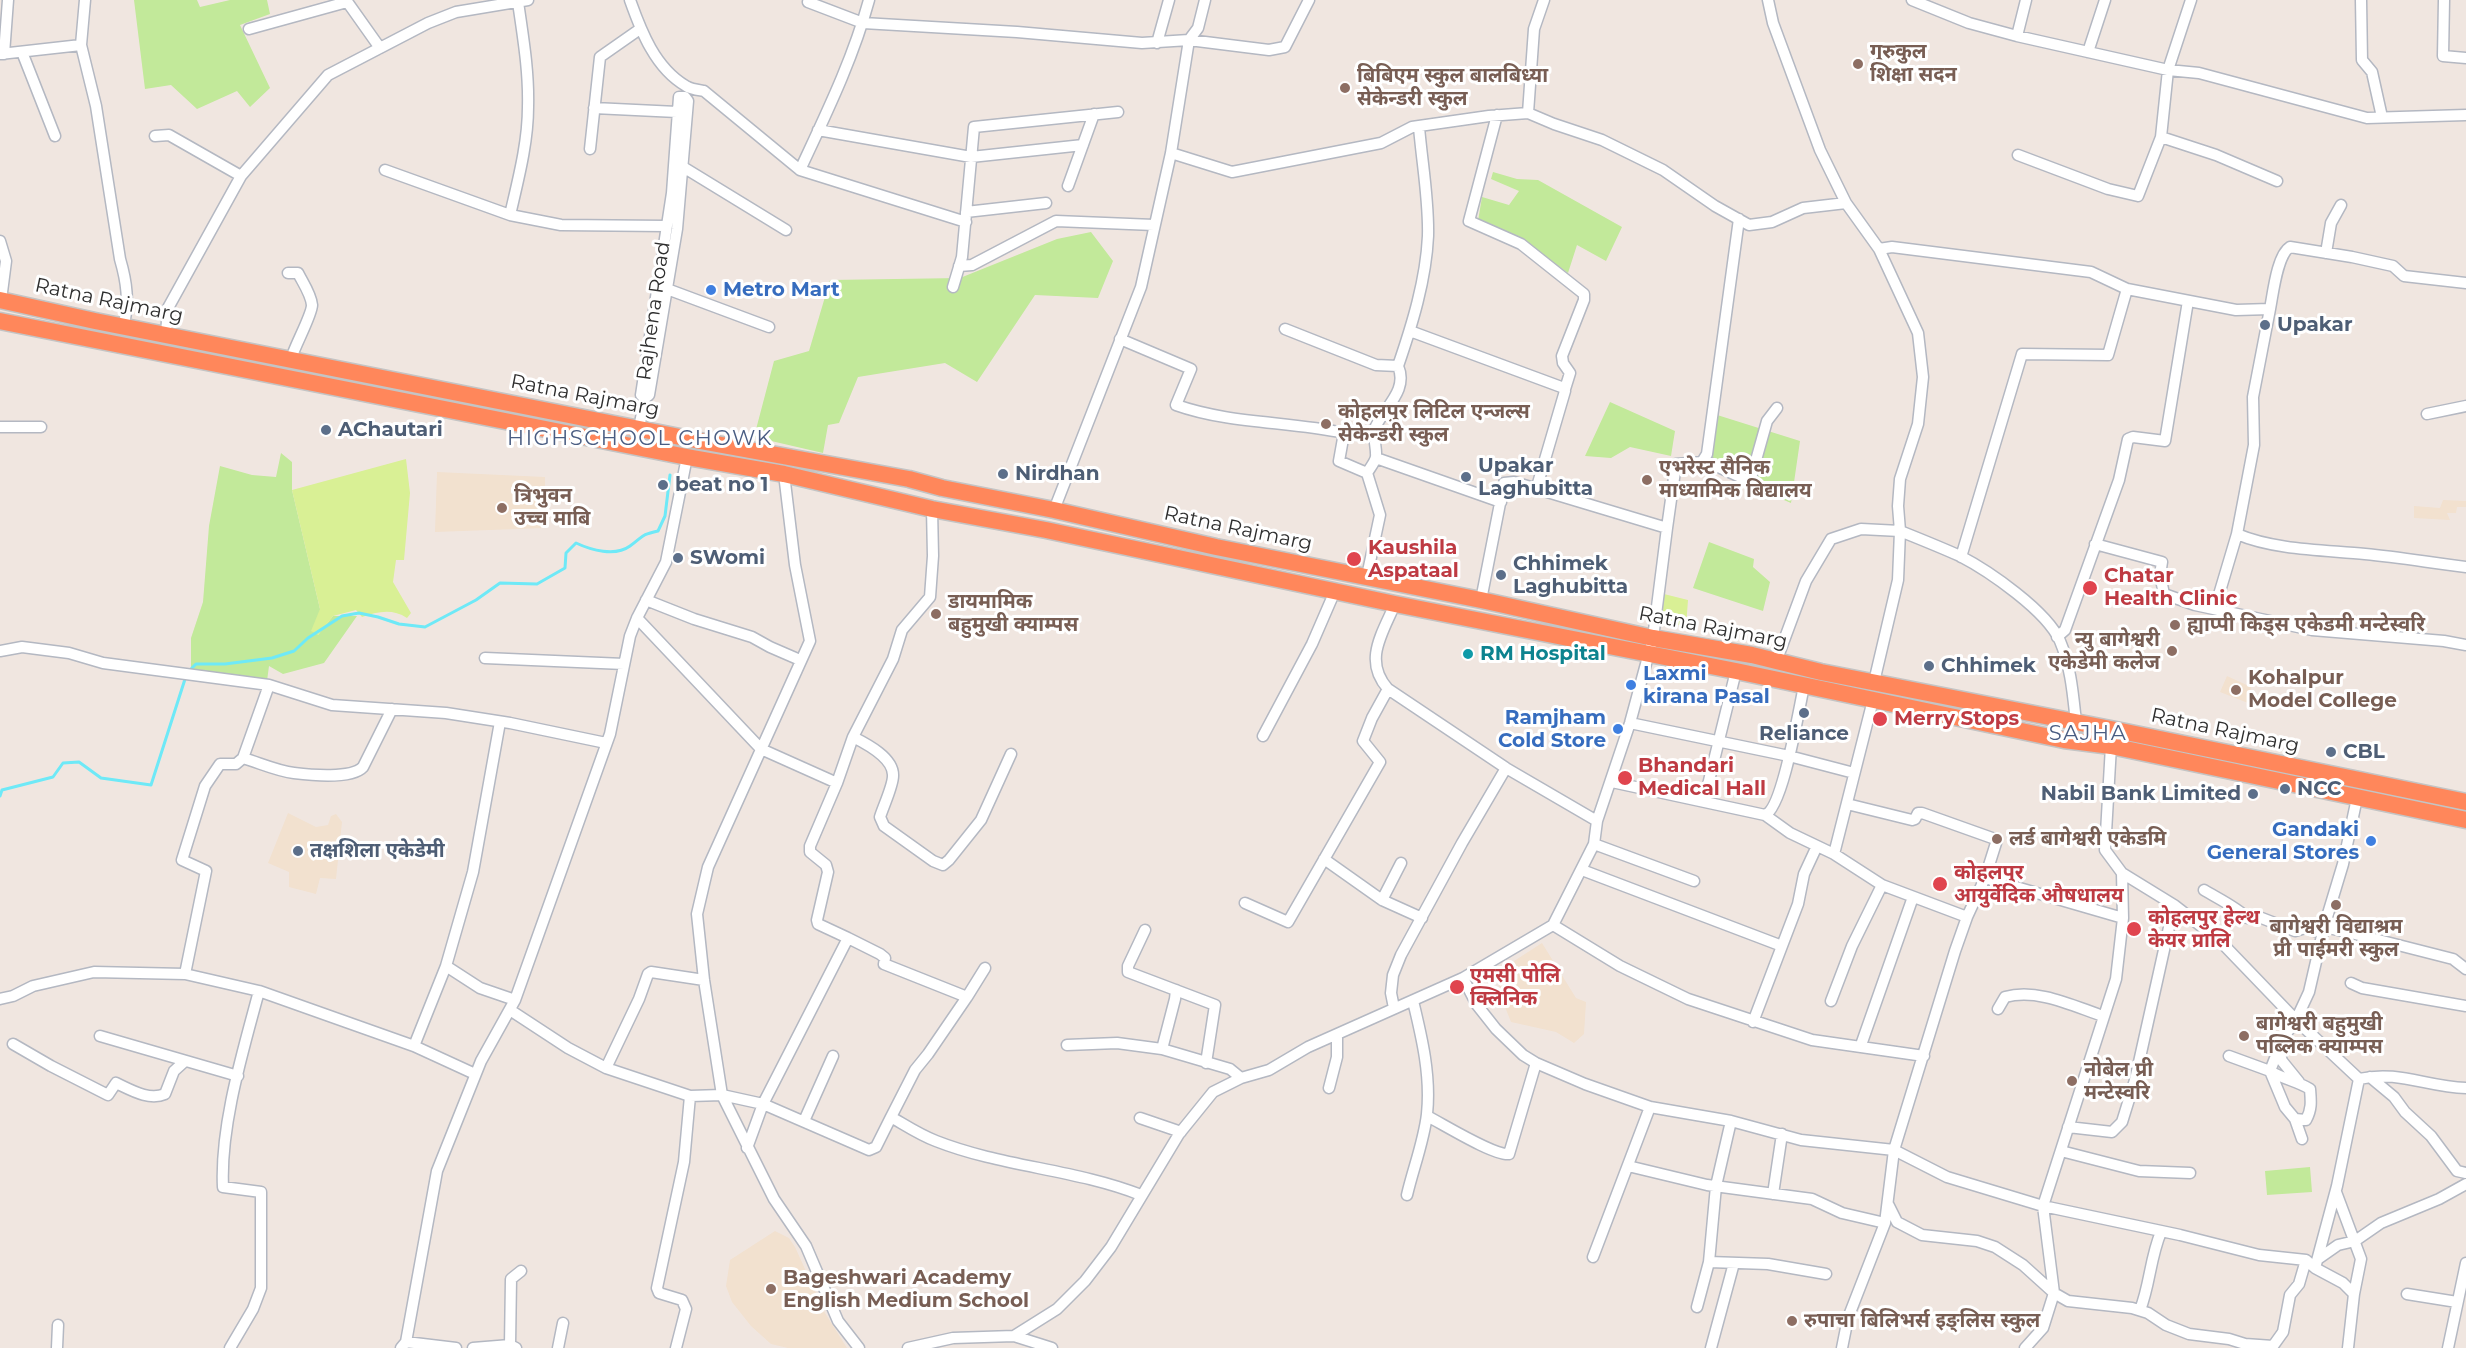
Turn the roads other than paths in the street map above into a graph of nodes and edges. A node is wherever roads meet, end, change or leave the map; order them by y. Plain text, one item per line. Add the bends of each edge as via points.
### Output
1 (8, 0) edge
2 (85, 0) edge
3 (630, 0) edge
4 (869, 0) edge
5 (1168, 0) edge
6 (1205, 0) edge
7 (1309, 0) edge
8 (1544, 0) edge
9 (1768, 0) edge
10 (1912, 0) edge
11 (2025, 0) edge
12 (2105, 0) edge
13 (2191, 0) edge
14 (2361, 0) edge
15 (2444, 0) edge
16 (347, 1) edge
17 (523, 1) edge
18 (808, 2) dead end
19 (863, 23) junction
20 (249, 29) dead end
21 (640, 29) junction
22 (2017, 36) junction
23 (1189, 40) junction
24 (1157, 42) junction
25 (81, 45) junction
26 (380, 48) junction
27 (22, 52) junction
28 (2088, 52) junction
29 (2, 54) edge
30 (2466, 58) edge
31 (2168, 70) junction
32 (684, 96) junction
33 (594, 108) junction
34 (677, 112) junction
35 (1118, 112) dead end
36 (1528, 113) junction
37 (1094, 114) junction
38 (1497, 115) junction
39 (2466, 115) edge
40 (2382, 117) junction
41 (1419, 127) junction
42 (818, 130) junction
43 (55, 136) dead end
44 (155, 136) dead end
45 (2161, 137) junction
46 (1083, 145) junction
47 (590, 149) dead end
48 (1171, 153) junction
49 (2018, 155) dead end
50 (971, 157) junction
51 (683, 167) junction
52 (384, 170) dead end
53 (800, 170) junction
54 (241, 176) junction
55 (2277, 181) dead end
56 (1068, 186) dead end
57 (676, 194) junction
58 (1046, 203) dead end
59 (1846, 203) junction
60 (2341, 205) dead end
61 (510, 215) junction
62 (966, 217) junction
63 (1739, 219) junction
64 (1154, 225) junction
65 (666, 226) junction
66 (786, 230) dead end
67 (0, 241) edge
68 (1879, 249) junction
69 (2326, 253) junction
70 (959, 266) junction
71 (288, 273) dead end
72 (2466, 283) edge
73 (953, 287) dead end
74 (2127, 289) junction
75 (663, 296) junction
76 (1, 300) edge
77 (2188, 301) junction
78 (2270, 309) junction
79 (0, 321) edge
80 (124, 325) junction
81 (769, 327) dead end
82 (1285, 329) dead end
83 (1410, 331) junction
84 (166, 334) junction
85 (1120, 339) junction
86 (291, 359) junction
87 (1398, 366) junction
88 (1565, 389) junction
89 (2466, 406) edge
90 (1776, 408) dead end
91 (2427, 414) dead end
92 (0, 427) edge
93 (41, 427) dead end
94 (639, 428) junction
95 (1344, 433) junction
96 (1374, 437) junction
97 (687, 457) junction
98 (1376, 458) junction
99 (1705, 461) junction
100 (1367, 473) junction
101 (784, 474) junction
102 (1536, 490) junction
103 (1501, 502) junction
104 (932, 509) junction
105 (1054, 510) junction
106 (1667, 528) junction
107 (1900, 531) junction
108 (2237, 534) junction
109 (2095, 544) junction
110 (1961, 557) junction
111 (2466, 567) edge
112 (1367, 576) junction
113 (1335, 591) junction
114 (646, 600) junction
115 (1481, 600) junction
116 (1395, 604) junction
117 (2216, 608) junction
118 (637, 618) junction
119 (2057, 637) junction
120 (2466, 645) edge
121 (1651, 646) junction
122 (0, 651) edge
123 (485, 658) dead end
124 (800, 660) junction
125 (1776, 662) junction
126 (624, 664) junction
127 (1736, 671) junction
128 (1874, 682) junction
129 (269, 685) junction
130 (1804, 686) junction
131 (1388, 690) junction
132 (1873, 700) junction
133 (392, 709) junction
134 (500, 722) junction
135 (2076, 722) junction
136 (1630, 723) junction
137 (1263, 735) dead end
138 (854, 737) junction
139 (1718, 741) junction
140 (606, 743) junction
141 (2111, 746) junction
142 (761, 749) junction
143 (1011, 754) dead end
144 (1789, 756) junction
145 (243, 758) junction
146 (1506, 768) junction
147 (1854, 773) junction
148 (1611, 782) junction
149 (837, 783) junction
150 (2357, 798) junction
151 (1704, 801) junction
152 (2466, 802) edge
153 (1847, 804) junction
154 (1765, 815) junction
155 (2466, 820) edge
156 (1597, 821) junction
157 (1594, 844) junction
158 (1817, 846) junction
159 (1834, 854) junction
160 (1324, 859) junction
161 (1401, 863) dead end
162 (1582, 870) junction
163 (2121, 873) junction
164 (1985, 878) junction
165 (1694, 881) dead end
166 (1882, 885) junction
167 (2204, 890) dead end
168 (1913, 897) junction
169 (1382, 900) junction
170 (1245, 903) dead end
171 (2174, 905) junction
172 (1967, 917) junction
173 (1422, 918) junction
174 (2123, 918) junction
175 (1553, 925) junction
176 (2324, 927) junction
177 (1145, 930) dead end
178 (848, 938) junction
179 (1782, 946) junction
180 (446, 966) junction
181 (985, 968) dead end
182 (2466, 969) edge
183 (185, 974) junction
184 (1463, 978) junction
185 (704, 980) junction
186 (2351, 983) dead end
187 (1176, 990) junction
188 (259, 991) junction
189 (967, 997) junction
190 (0, 999) edge
191 (1413, 1000) junction
192 (1831, 1001) dead end
193 (512, 1005) junction
194 (2466, 1006) edge
195 (1394, 1008) junction
196 (1998, 1009) dead end
197 (2103, 1016) junction
198 (2296, 1020) junction
199 (1753, 1022) junction
200 (1338, 1035) junction
201 (100, 1036) dead end
202 (13, 1044) dead end
203 (1067, 1045) dead end
204 (414, 1046) junction
205 (1861, 1046) junction
206 (2278, 1048) junction
207 (1162, 1049) junction
208 (833, 1056) dead end
209 (1924, 1056) junction
210 (2229, 1056) dead end
211 (186, 1061) junction
212 (1206, 1063) junction
213 (1536, 1063) junction
214 (606, 1068) junction
215 (2270, 1071) junction
216 (476, 1074) junction
217 (238, 1076) junction
218 (1241, 1078) junction
219 (2364, 1078) junction
220 (2299, 1082) junction
221 (1329, 1088) dead end
222 (2466, 1088) edge
223 (722, 1095) junction
224 (690, 1096) junction
225 (763, 1104) junction
226 (1650, 1107) junction
227 (1427, 1116) junction
228 (891, 1117) junction
229 (1140, 1118) dead end
230 (2295, 1119) junction
231 (804, 1121) junction
232 (1731, 1121) junction
233 (2068, 1126) junction
234 (1181, 1132) junction
235 (1782, 1134) junction
236 (2302, 1138) dead end
237 (747, 1148) junction
238 (1894, 1150) junction
239 (2061, 1150) junction
240 (1628, 1166) junction
241 (2190, 1173) dead end
242 (2466, 1173) edge
243 (2466, 1184) edge
244 (1716, 1186) junction
245 (2336, 1192) junction
246 (1773, 1194) junction
247 (1141, 1195) junction
248 (1407, 1195) dead end
249 (1888, 1204) junction
250 (2043, 1206) junction
251 (1885, 1223) junction
252 (2161, 1232) junction
253 (2355, 1241) junction
254 (1593, 1257) dead end
255 (1709, 1262) junction
256 (2313, 1262) junction
257 (1734, 1263) junction
258 (2466, 1263) edge
259 (520, 1270) dead end
260 (1826, 1274) dead end
261 (2054, 1293) junction
262 (2354, 1294) junction
263 (2407, 1294) dead end
264 (2457, 1302) junction
265 (1697, 1307) dead end
266 (2140, 1311) junction
267 (563, 1323) dead end
268 (58, 1325) dead end
269 (1014, 1336) junction
270 (403, 1345) edge
271 (513, 1346) edge
272 (2272, 1347) edge
273 (57, 1348) edge
274 (230, 1348) edge
275 (456, 1348) edge
276 (473, 1348) edge
277 (558, 1348) edge
278 (676, 1348) edge
279 (859, 1348) edge
280 (908, 1348) edge
281 (1052, 1348) edge
282 (1711, 1348) edge
283 (1842, 1348) edge
284 (2025, 1348) edge
285 (2348, 1348) edge
286 (2448, 1348) edge

1 - 29 street
2 - 25 street
3 - 21 street
4 - 19 street
5 - 24 street
6 - 23 street via 1198,28
7 - 23 street via 1285,47 1269,50
8 - 36 street via 1534,29
9 - 59 street via 1820,150
10 - 22 street via 1969,23
11 - 22 street
12 - 28 street
13 - 31 street
14 - 40 street via 2362,60 2372,72
15 - 30 street via 2443,56
16 - 20 street
16 - 26 street
17 - 26 street via 456,12
17 - 61 street via 528,107 525,144
18 - 19 street
19 - 24 street
19 - 42 street
21 - 32 street
21 - 33 street via 600,57
22 - 28 street
23 - 24 street
23 - 48 street
25 - 27 street
25 - 80 street via 96,106 127,282
26 - 54 street via 328,75
27 - 29 street
27 - 43 street
28 - 31 street
31 - 40 street via 2199,73 2367,118
31 - 45 street
32 - 34 street, Rajhena Road
32 - 51 street, Rajhena Road
32 - 53 street via 704,91
33 - 34 street
33 - 47 street
34 - 57 street, Rajhena Road
35 - 37 street
36 - 38 street
36 - 63 street via 1602,140 1663,170
37 - 46 street
37 - 50 street via 974,127
38 - 41 street
38 - 88 street via 1469,221 1521,244 1584,294 1562,356 1570,373
39 - 40 street
41 - 48 street via 1381,143 1232,172
41 - 83 street via 1428,239
42 - 50 street
42 - 53 street
44 - 54 street via 169,135
45 - 49 street via 2138,195 2108,189
45 - 55 street via 2216,154
46 - 50 street
46 - 56 street
48 - 64 street
50 - 62 street
51 - 57 street, Rajhena Road
51 - 66 street
52 - 61 street
53 - 62 street
54 - 84 street via 168,308
57 - 65 street, Rajhena Road
57 - 75 street, Rajhena Road
58 - 62 street
59 - 63 street via 1803,208 1772,222 1749,225
59 - 68 street
60 - 69 street via 2331,223
61 - 65 street via 561,225
62 - 70 street
63 - 99 street
64 - 70 street via 1056,221 972,265
64 - 85 street via 1141,286
65 - 75 street, Rajhena Road
67 - 76 street via 6,261
68 - 74 street via 1892,247 2091,272
68 - 107 street via 1918,333 1923,377 1918,424 1900,479
69 - 72 street via 2393,267 2404,276
69 - 78 street via 2285,250
70 - 73 street
71 - 86 street via 298,273 312,309
74 - 77 street
74 - 110 street via 2108,355 2022,354
75 - 81 street
75 - 94 street, Rajhena Road
76 - 80 highway, Ratna Rajmarg
77 - 78 street via 2236,310
77 - 109 street via 2165,441 2128,439 2119,480
78 - 108 street via 2253,397 2254,445
79 - 97 highway, Ratna Rajmarg
80 - 84 highway, Ratna Rajmarg
82 - 87 street via 1376,365
83 - 87 street
83 - 88 street
84 - 86 highway, Ratna Rajmarg
85 - 95 street via 1191,369 1176,405 1204,414
85 - 105 street
86 - 94 highway, Ratna Rajmarg
87 - 96 street via 1402,375 1398,392 1376,425
88 - 102 street
89 - 91 street
90 - 99 street via 1767,421 1751,478 1747,480
92 - 93 street
94 - 105 highway, Ratna Rajmarg
95 - 96 street
95 - 100 street via 1339,461
96 - 98 street
97 - 101 highway, Ratna Rajmarg
97 - 114 street via 666,562
98 - 100 street
98 - 103 street
99 - 106 street via 1676,464
100 - 112 street via 1380,515
101 - 104 highway, Ratna Rajmarg
101 - 124 street via 795,565 810,641
102 - 103 street via 1514,482 1504,483
102 - 106 street
103 - 115 street
104 - 113 highway, Ratna Rajmarg
104 - 138 street via 930,597 902,630 893,660
105 - 112 highway, Ratna Rajmarg
106 - 121 street
107 - 110 street
107 - 125 street via 1861,529 1831,539 1806,581
107 - 128 street via 1898,580
108 - 111 street via 2323,551
108 - 117 street
109 - 117 street via 2162,562 2164,594
109 - 119 street via 2065,630
110 - 119 street via 2039,612
112 - 115 highway, Ratna Rajmarg
113 - 116 highway, Ratna Rajmarg
113 - 137 street via 1312,644
114 - 118 street
114 - 124 street via 752,637
115 - 121 highway, Ratna Rajmarg
116 - 121 highway, Ratna Rajmarg
116 - 131 street via 1375,659 1380,680
117 - 120 street via 2312,630
118 - 126 street
118 - 142 street
119 - 135 street via 2072,685
121 - 125 highway, Ratna Rajmarg
121 - 127 highway, Ratna Rajmarg
121 - 136 street
122 - 129 street via 22,647 69,653 103,663
123 - 126 street
124 - 142 street
125 - 128 highway, Ratna Rajmarg
126 - 140 street
127 - 130 highway, Ratna Rajmarg
127 - 139 street
128 - 135 highway, Ratna Rajmarg
129 - 133 street via 332,705
129 - 145 street
130 - 132 highway, Ratna Rajmarg
130 - 144 street
131 - 146 street
131 - 160 street via 1363,741 1380,762
132 - 141 highway, Ratna Rajmarg via 2064,740
132 - 147 street
133 - 134 street
133 - 145 street via 358,772 293,773
134 - 140 street
134 - 180 street via 473,872
135 - 152 highway, Ratna Rajmarg
136 - 139 street
136 - 148 street
138 - 143 street via 890,764 893,776 880,817 884,826 943,865 981,820
138 - 149 street
139 - 144 street
139 - 151 street
140 - 193 street
141 - 150 highway, Ratna Rajmarg
141 - 163 street via 2105,850
142 - 149 street
142 - 185 street via 708,867 697,914
144 - 147 street
144 - 154 street via 1775,808
145 - 183 street via 236,764 220,764 205,786 182,860 206,872
146 - 156 street
146 - 173 street
147 - 153 street
148 - 151 street
148 - 156 street
149 - 178 street via 810,852 826,865 828,872 818,924
150 - 155 highway, Ratna Rajmarg
150 - 176 street
151 - 154 street
153 - 159 street
153 - 164 street via 1912,820 1922,813 1995,839
154 - 158 street
156 - 157 street
157 - 162 street
157 - 165 street
158 - 159 street
158 - 179 street via 1804,874 1798,904
159 - 166 street
160 - 169 street
160 - 170 street via 1288,922
161 - 169 street
162 - 175 street
162 - 179 street
163 - 171 street
163 - 174 street
164 - 172 street
164 - 174 street
166 - 168 street
166 - 192 street
167 - 176 street via 2247,918 2259,917 2295,931
168 - 172 street
168 - 205 street
169 - 173 street
171 - 198 street via 2219,940
171 - 233 street via 2122,1122 2112,1132
172 - 209 street
173 - 195 street via 1393,975
174 - 197 street via 2116,979
175 - 184 street
175 - 199 street via 1620,966 1678,994
176 - 182 street via 2453,959
176 - 198 street via 2309,992
177 - 187 street via 1128,972
178 - 189 street via 880,954 885,958 884,964
178 - 225 street
179 - 199 street
180 - 193 street
180 - 204 street
181 - 189 street
183 - 188 street
183 - 190 street via 94,972 33,986
184 - 191 street
184 - 213 street via 1496,1029
185 - 214 street via 648,974
185 - 223 street
186 - 194 street
187 - 207 street
187 - 212 street via 1215,1005
188 - 204 street
188 - 217 street
189 - 228 street via 915,1070
191 - 195 street
191 - 227 street via 1424,1048
193 - 214 street via 568,1048
193 - 216 street
195 - 200 street
196 - 197 street via 2005,997 2040,996
197 - 233 street
198 - 206 street
198 - 219 street
199 - 205 street via 1812,1040
200 - 218 street via 1269,1070
200 - 221 street
201 - 211 street
202 - 211 street via 108,1095 116,1083 139,1094 165,1094 174,1071
203 - 207 street via 1117,1043
204 - 216 street
205 - 209 street
206 - 215 street
206 - 220 street via 2282,1061
207 - 212 street
208 - 231 street
209 - 238 street
210 - 215 street
211 - 217 street
212 - 218 street via 1230,1069
213 - 226 street
213 - 227 street via 1509,1154 1490,1149
214 - 224 street
215 - 220 street
215 - 230 street via 2285,1107
216 - 270 street via 437,1171
217 - 274 street via 222,1162 223,1187 261,1192 261,1288
218 - 234 street via 1213,1092
219 - 222 street via 2395,1075
219 - 242 street via 2394,1096 2457,1171
219 - 245 street
220 - 230 street via 2310,1089 2311,1107 2306,1120
223 - 224 street
223 - 225 street
223 - 237 street
224 - 278 street via 684,1162 657,1288 659,1293 682,1300 686,1309
225 - 231 street
225 - 237 street
226 - 232 street
226 - 240 street
227 - 248 street
228 - 231 street via 876,1147 868,1150
228 - 247 street via 935,1141 993,1158 1109,1182
229 - 234 street
230 - 236 street
232 - 235 street
232 - 244 street
233 - 239 street
234 - 247 street
235 - 238 street via 1801,1140
235 - 246 street
237 - 279 street via 806,1246 838,1321
238 - 249 street
238 - 250 street via 1947,1178
239 - 241 street via 2139,1171
239 - 250 street
240 - 244 street
240 - 254 street
243 - 253 street via 2381,1223
244 - 246 street
244 - 255 street
245 - 253 street
245 - 256 street
246 - 251 street via 1812,1199 1842,1214
247 - 269 street via 1085,1281 1057,1309
249 - 251 street
249 - 261 street via 1897,1222 1922,1235 1971,1240 1995,1247 2023,1265
250 - 252 street
250 - 261 street
251 - 283 street via 1848,1318
252 - 256 street via 2259,1256
252 - 266 street via 2152,1253 2149,1287
253 - 256 street via 2338,1245
253 - 262 street via 2361,1259
255 - 257 street
255 - 265 street
256 - 262 street
256 - 272 street via 2290,1295 2283,1332
257 - 260 street via 1768,1264
257 - 282 street
258 - 264 street
259 - 271 street via 512,1280
261 - 266 street via 2068,1301
261 - 284 street via 2043,1328
262 - 285 street
263 - 264 street
264 - 286 street
266 - 272 street via 2189,1334
267 - 277 street
268 - 273 street
269 - 280 street via 953,1338
269 - 281 street
270 - 275 street
271 - 276 street

